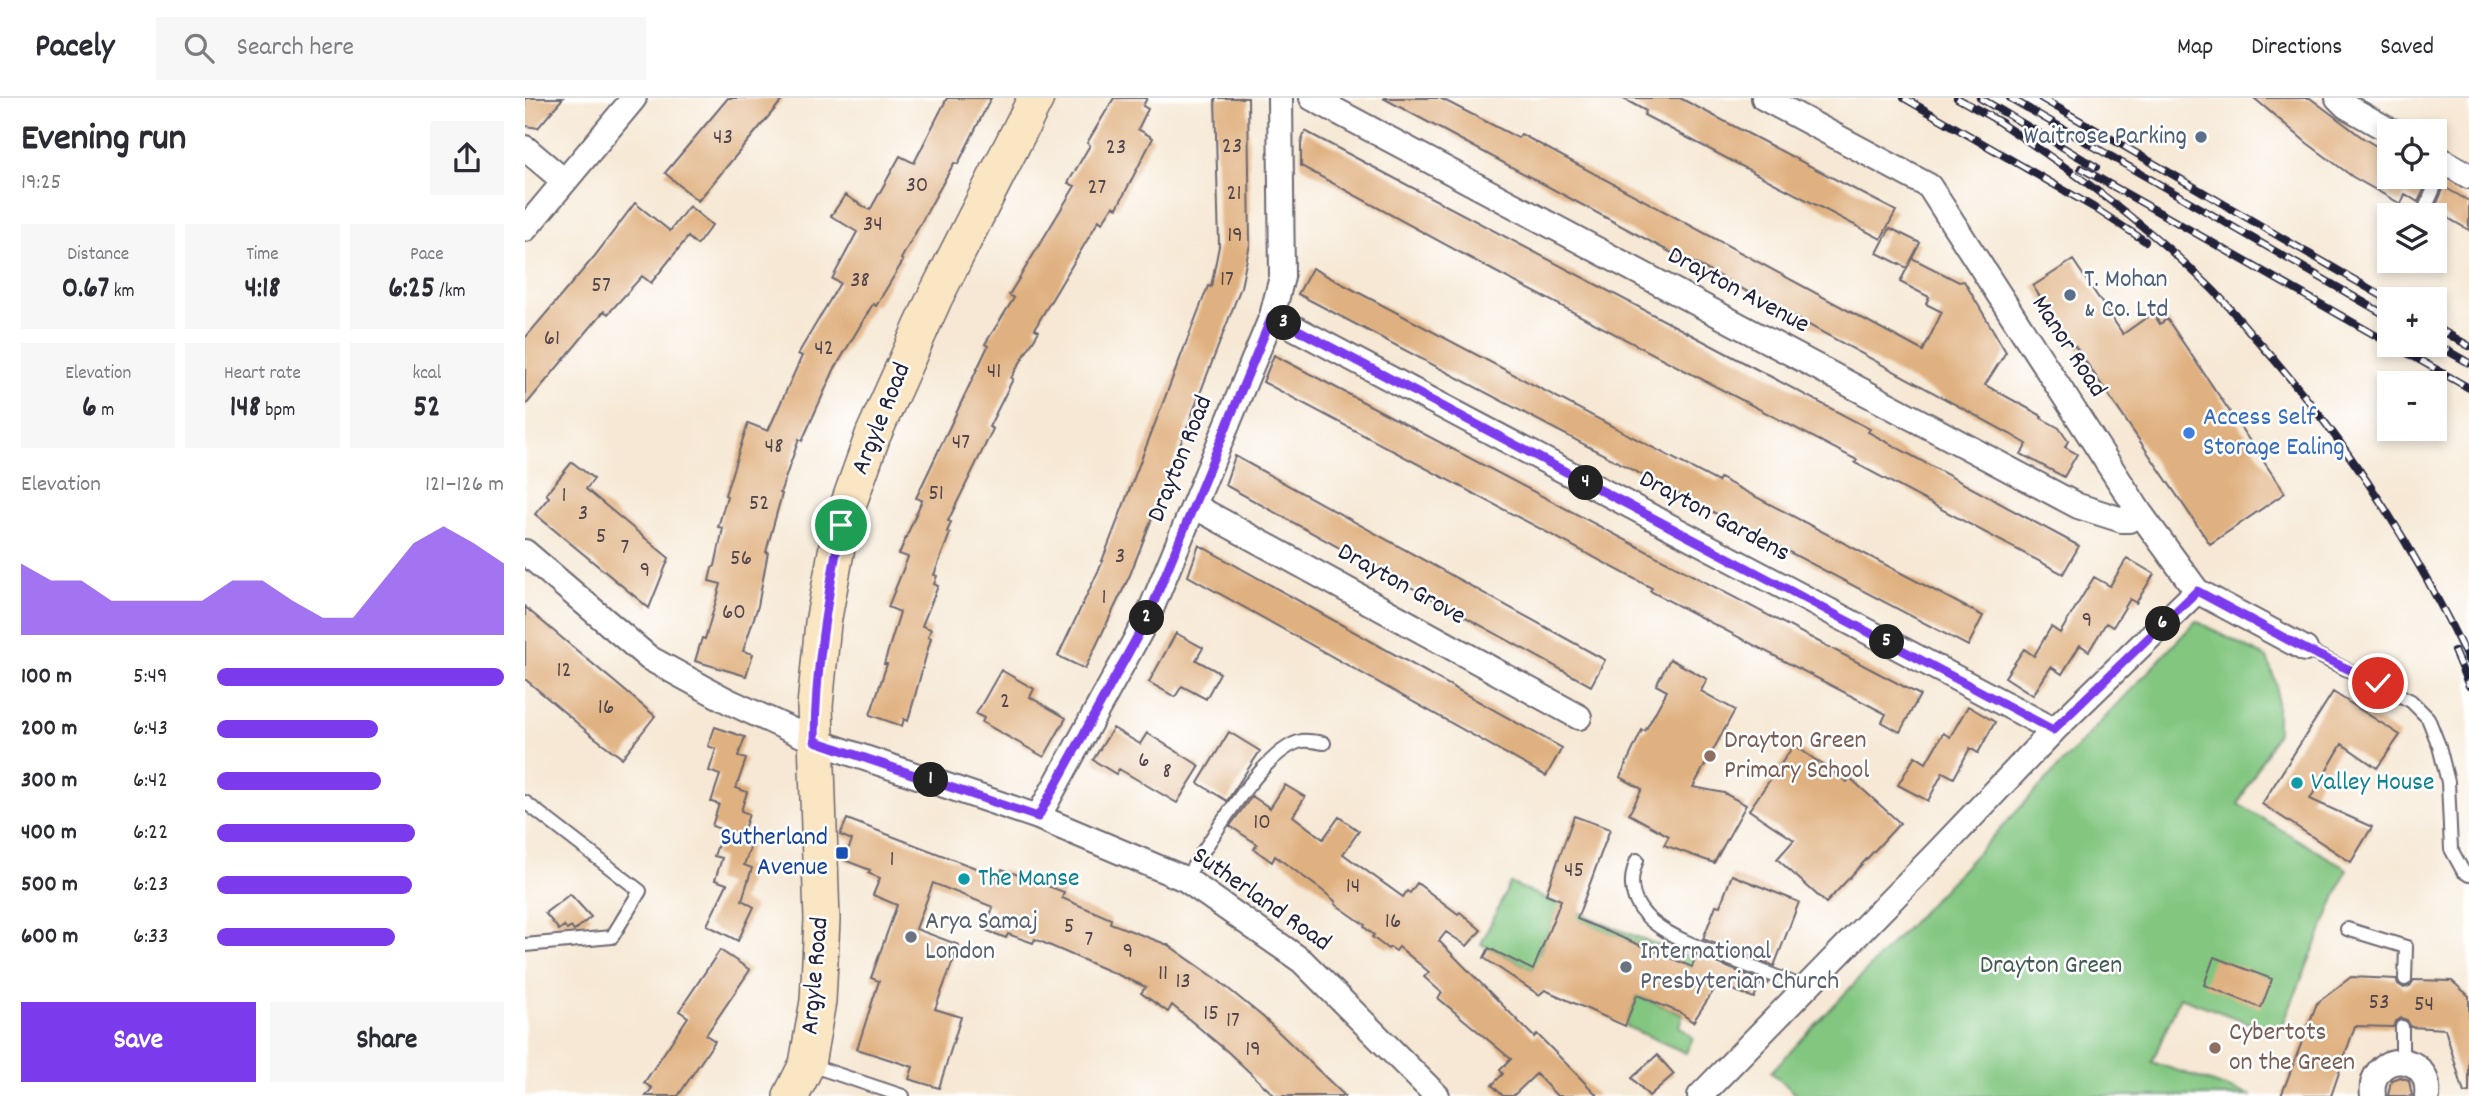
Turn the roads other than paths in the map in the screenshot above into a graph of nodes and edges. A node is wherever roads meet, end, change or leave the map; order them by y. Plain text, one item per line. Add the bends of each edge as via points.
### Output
1 (634, 98) edge
2 (1036, 98) edge
3 (1280, 98) edge
4 (1312, 98) edge
5 (1763, 98) edge
6 (2338, 98) edge
7 (2377, 124) edge
8 (525, 148) edge
9 (2447, 163) edge
10 (2469, 176) edge
11 (564, 181) junction
12 (525, 229) edge
13 (1272, 316) junction
14 (1194, 506) junction
15 (2140, 513) junction
16 (525, 552) edge
17 (2197, 591) junction
18 (2305, 649) joint
19 (1579, 717) dead end
20 (2053, 730) junction
21 (815, 741) junction
22 (1324, 743) dead end
23 (525, 802) edge
24 (1038, 817) junction
25 (1637, 860) dead end
26 (2469, 874) edge
27 (1185, 879) junction
28 (2347, 929) dead end
29 (525, 944) edge
30 (2405, 979) dead end
31 (1805, 988) junction
32 (2402, 1027) dead end
33 (2402, 1061) junction
34 (807, 1064) junction
35 (791, 1096) edge
36 (903, 1096) edge
37 (1437, 1096) edge
38 (1700, 1096) edge
39 (2373, 1096) edge
40 (2427, 1096) edge

1 - 11 street
2 - 21 main road, Argyle Road via 935,297 873,435 846,512 823,624
3 - 13 street, Drayton Road via 1282,277
4 - 15 street, Drayton Avenue via 2078,506 2122,520
5 - 15 street, Manor Road via 1929,186
6 - 7 street
8 - 11 street
9 - 10 street
11 - 12 street
13 - 14 street, Drayton Road
13 - 20 street, Drayton Gardens
14 - 19 street, Drayton Grove
14 - 24 street, Drayton Road via 1147,619
15 - 17 street, Manor Road
16 - 21 street via 649,658 727,701
17 - 18 street, Manor Road
17 - 20 street
18 - 26 lane via 2411,701 2428,718 2448,782 2451,849
20 - 31 street
21 - 24 street, Sutherland Road
21 - 34 main road, Argyle Road via 822,920 818,1001
22 - 27 lane via 1301,741 1278,754 1247,787
23 - 29 lane via 640,891 612,937
24 - 27 street, Sutherland Road
25 - 31 lane via 1630,883 1633,897 1650,920 1694,945
27 - 37 street, Sutherland Road via 1303,961
28 - 30 lane via 2406,947
31 - 38 street
32 - 33 lane
33 - 39 street via 2378,1072
33 - 40 street via 2419,1068 2428,1085
34 - 35 main road, Argyle Road
34 - 36 lane

